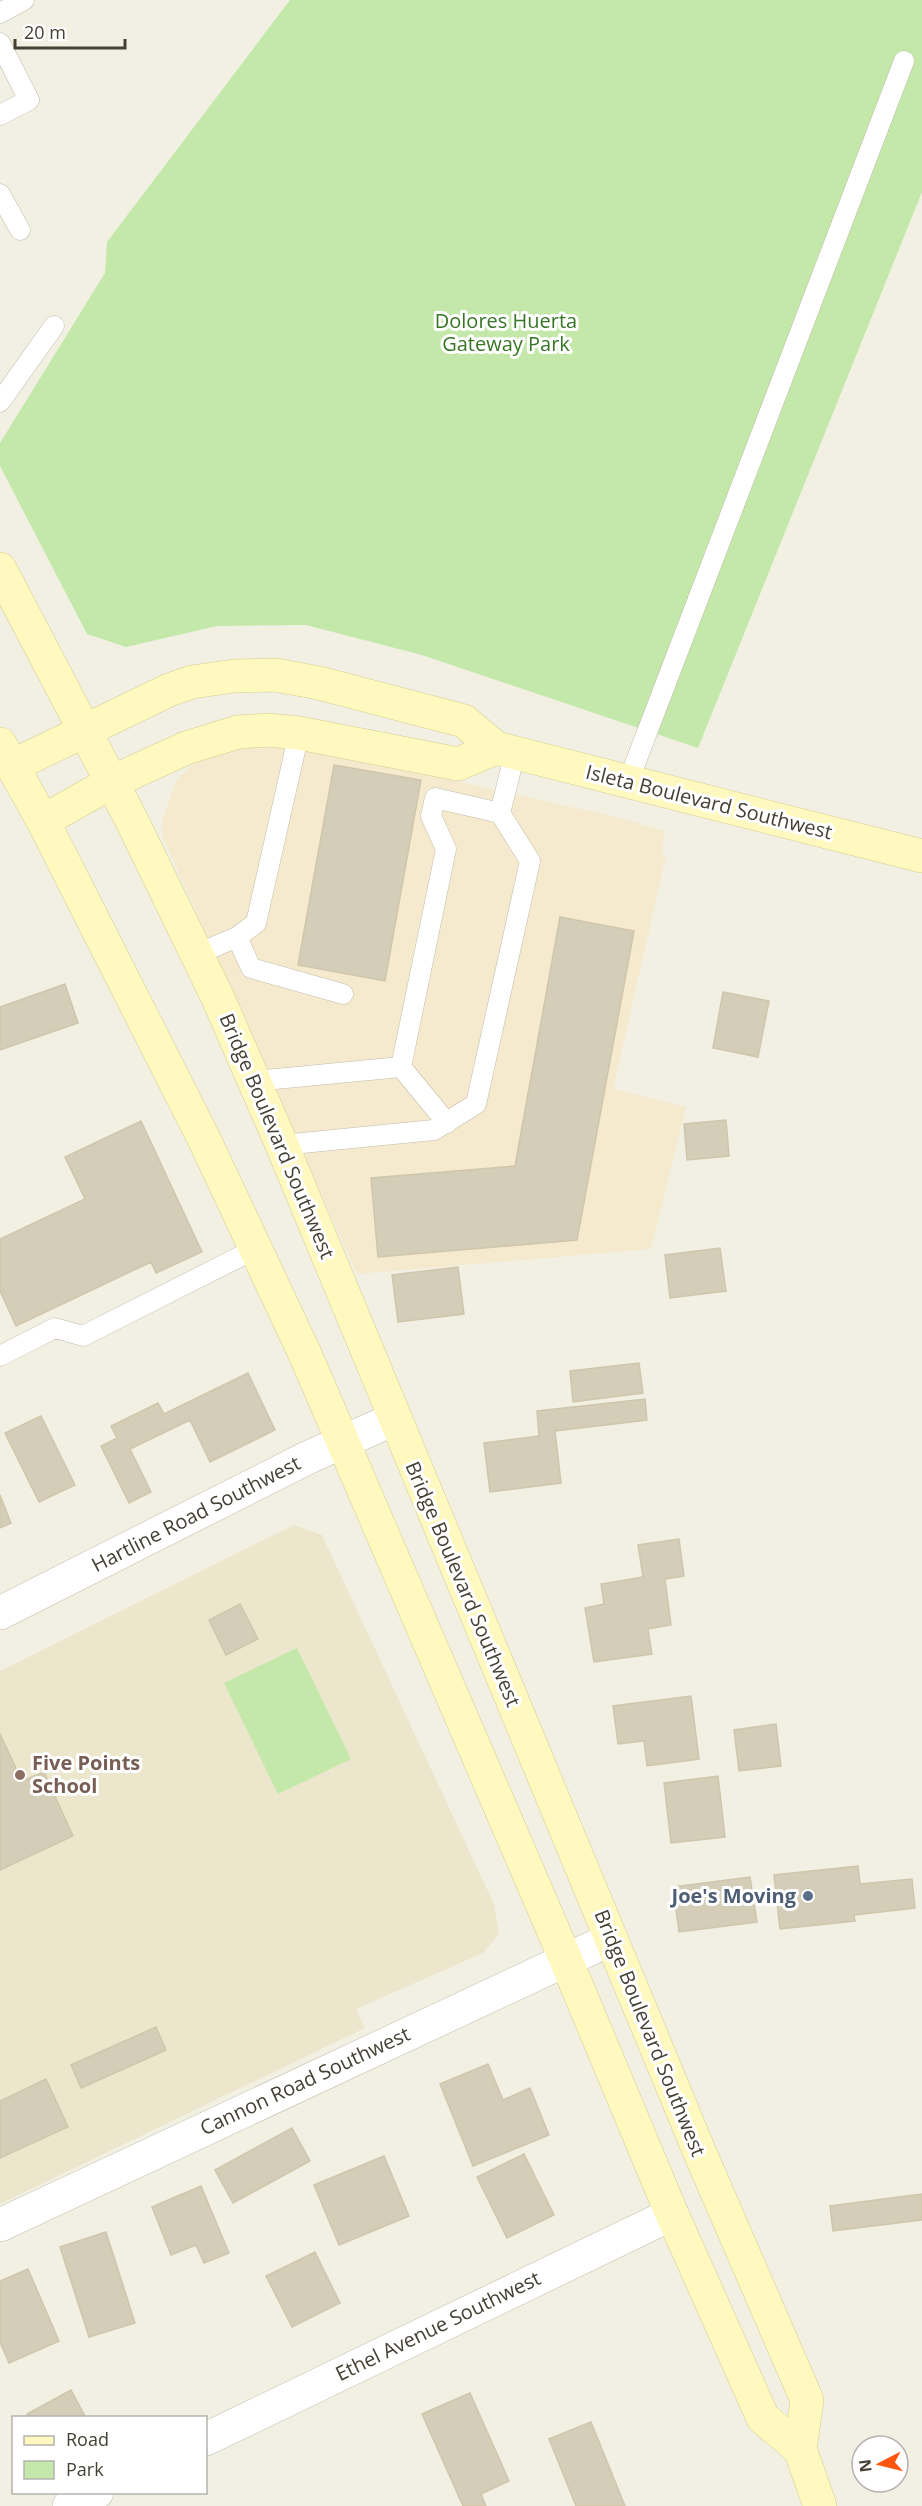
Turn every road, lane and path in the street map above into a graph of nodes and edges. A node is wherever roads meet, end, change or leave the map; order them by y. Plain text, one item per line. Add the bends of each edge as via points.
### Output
1 (24, 0) edge
2 (0, 13) edge
3 (0, 43) edge
4 (904, 61) dead end
5 (0, 115) edge
6 (0, 194) edge
7 (20, 230) dead end
8 (54, 326) dead end
9 (0, 402) edge
10 (0, 569) edge
11 (85, 730) junction
12 (299, 733) junction
13 (506, 751) junction
14 (6, 755) edge
15 (112, 782) junction
16 (628, 782) junction
17 (500, 813) junction
18 (43, 821) junction
19 (922, 856) edge
20 (237, 937) junction
21 (197, 954) junction
22 (343, 994) dead end
23 (401, 1067) junction
24 (254, 1081) junction
25 (447, 1123) junction
26 (282, 1145) junction
27 (255, 1249) junction
28 (0, 1356) edge
29 (394, 1419) junction
30 (343, 1441) junction
31 (0, 1613) edge
32 (611, 1939) junction
33 (566, 1960) junction
34 (672, 2214) junction
35 (0, 2225) edge
36 (207, 2439) edge
37 (800, 2449) junction
38 (820, 2506) edge

1 - 2 lane
3 - 5 lane via 28,99
4 - 16 lane
6 - 7 lane
8 - 9 lane
10 - 11 main road, Bridge Boulevard Southwest
11 - 13 main road, Isleta Boulevard Southwest via 192,682 276,675 464,721
11 - 14 main road, Isleta Boulevard Southwest
11 - 15 main road, Bridge Boulevard Southwest
12 - 13 main road via 458,764
12 - 15 main road via 238,732 186,748
12 - 20 lane via 256,923
13 - 16 main road, Isleta Boulevard Southwest
13 - 17 lane
14 - 18 main road
15 - 18 main road
15 - 21 main road, Bridge Boulevard Southwest
16 - 19 main road, Isleta Boulevard Southwest
17 - 23 lane via 435,798 431,816 446,849
17 - 25 lane via 530,861 476,1104
18 - 27 main road via 204,1139
20 - 21 lane
20 - 22 lane via 251,968
21 - 24 main road, Bridge Boulevard Southwest
23 - 24 lane
23 - 25 lane
24 - 26 main road, Bridge Boulevard Southwest
25 - 26 lane via 434,1130
26 - 29 main road, Bridge Boulevard Southwest
27 - 28 lane via 83,1336 55,1328
27 - 30 main road
29 - 30 street, Hartline Road Southwest
29 - 32 main road, Bridge Boulevard Southwest
30 - 31 street, Hartline Road Southwest
30 - 33 main road
32 - 33 street, Cannon Road Southwest
32 - 37 main road, Bridge Boulevard Southwest via 807,2400
33 - 34 main road
33 - 35 street, Cannon Road Southwest
34 - 36 street, Ethel Avenue Southwest
34 - 37 main road via 763,2418
37 - 38 main road, Bridge Boulevard Southwest

